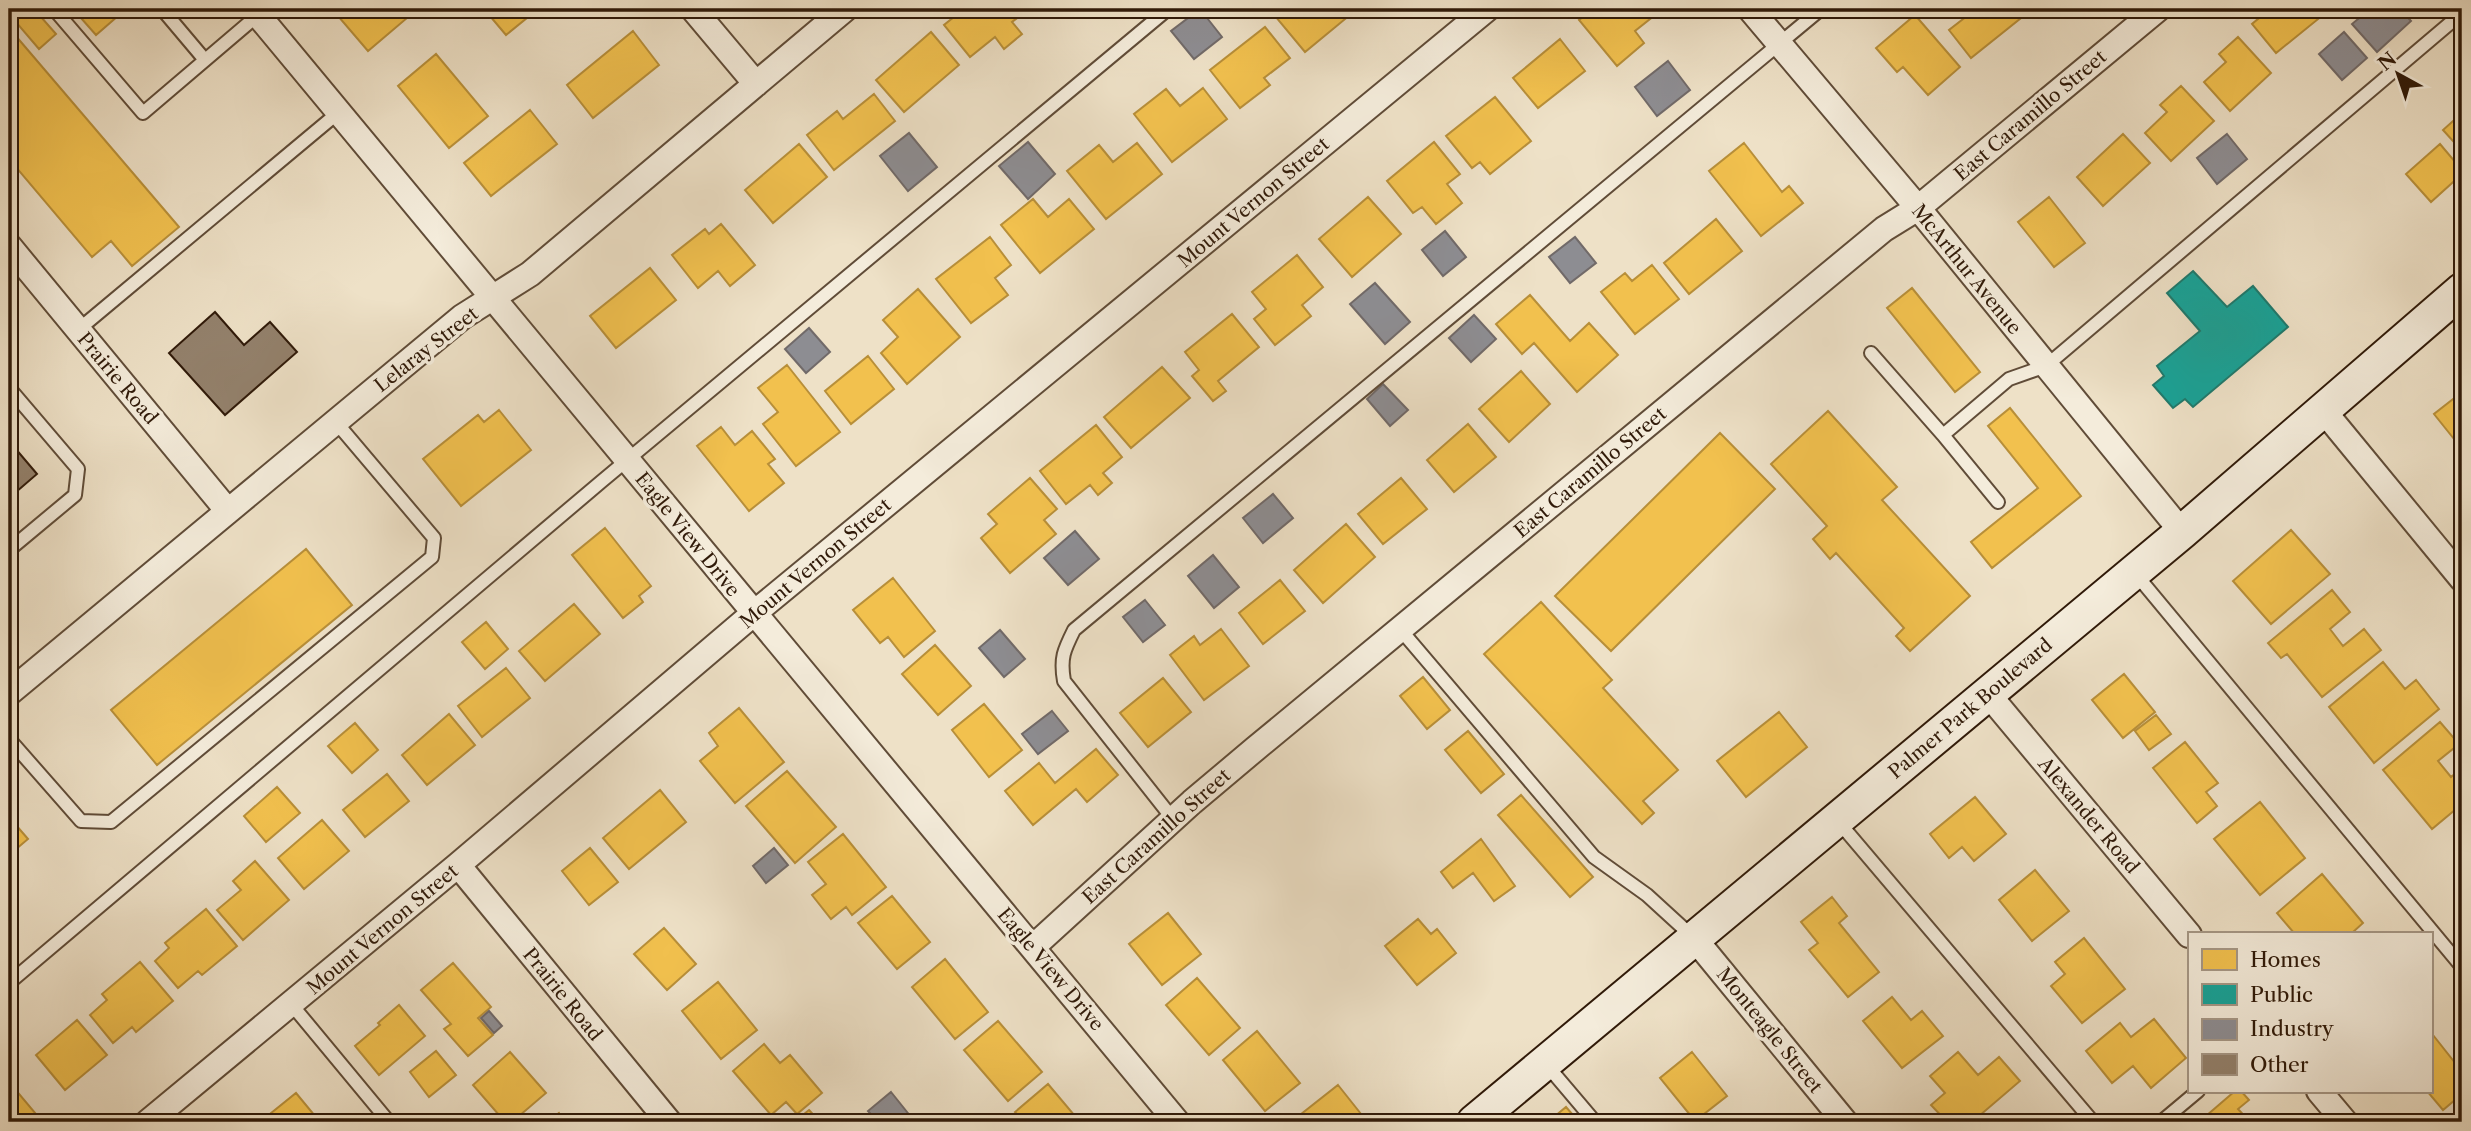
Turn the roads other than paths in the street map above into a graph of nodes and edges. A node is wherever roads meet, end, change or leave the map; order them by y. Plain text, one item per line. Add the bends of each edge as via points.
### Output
1 (54, 9) edge
2 (162, 9) edge
3 (693, 9) edge
4 (845, 9) edge
5 (1168, 9) edge
6 (1487, 9) edge
7 (1750, 9) edge
8 (1821, 9) edge
9 (2158, 9) edge
10 (255, 12) edge
11 (2462, 13) edge
12 (1779, 43) junction
13 (205, 60) junction
14 (756, 84) junction
15 (339, 112) junction
16 (1918, 208) junction
17 (10, 251) edge
18 (2462, 290) edge
19 (494, 297) junction
20 (78, 330) junction
21 (1871, 353) dead end
22 (2046, 366) junction
23 (9, 388) edge
24 (2323, 411) junction
25 (335, 421) junction
26 (1943, 435) junction
27 (627, 460) junction
28 (1998, 502) dead end
29 (227, 510) junction
30 (2182, 532) junction
31 (9, 550) edge
32 (2133, 571) junction
33 (2462, 579) edge
34 (753, 614) junction
35 (1400, 629) junction
36 (9, 693) edge
37 (1988, 694) junction
38 (9, 739) edge
39 (1173, 819) junction
40 (1837, 820) junction
41 (458, 865) junction
42 (2188, 934) edge
43 (1694, 938) junction
44 (1032, 947) junction
45 (2462, 967) edge
46 (9, 983) edge
47 (292, 1004) junction
48 (1545, 1063) junction
49 (2197, 1092) edge
50 (2320, 1092) edge
51 (148, 1122) edge
52 (389, 1122) edge
53 (669, 1122) edge
54 (1177, 1122) edge
55 (1474, 1122) edge
56 (1595, 1122) edge
57 (1845, 1122) edge
58 (2093, 1122) edge
59 (2161, 1122) edge
60 (2345, 1122) edge

1 - 13 lane via 143,113
2 - 13 lane
3 - 14 street
4 - 14 street, Lelaray Street
5 - 27 lane
6 - 34 street, Mount Vernon Street
7 - 12 street, McArthur Avenue
8 - 12 lane
9 - 16 street, East Caramillo Street
10 - 13 lane
10 - 15 street, Eagle View Drive
11 - 22 lane
12 - 16 street, McArthur Avenue
12 - 39 lane via 1074,630 1061,662 1064,681
14 - 19 street, Lelaray Street via 530,274
15 - 19 street, Eagle View Drive
15 - 20 lane
16 - 22 street, McArthur Avenue
16 - 35 street, East Caramillo Street via 1884,229
17 - 20 street, Prairie Road
18 - 24 main road, Palmer Park Boulevard
19 - 25 street, Lelaray Street via 461,317
19 - 27 street, Eagle View Drive
20 - 29 street, Prairie Road
21 - 26 lane
22 - 26 lane via 2010,379
22 - 30 street, McArthur Avenue
23 - 31 lane via 78,469 75,495
24 - 30 main road, Palmer Park Boulevard
24 - 33 street
25 - 29 street, Lelaray Street
25 - 38 lane via 434,538 432,557 111,822 81,821
26 - 28 lane
27 - 34 street, Eagle View Drive
27 - 46 lane
29 - 36 street, Lelaray Street
30 - 32 main road, Palmer Park Boulevard
32 - 37 main road, Palmer Park Boulevard
32 - 45 lane
34 - 41 street, Mount Vernon Street
34 - 44 street, Eagle View Drive
35 - 39 street, East Caramillo Street
35 - 43 lane via 1594,857 1647,895
37 - 40 main road, Palmer Park Boulevard
37 - 42 street, Alexander Road
39 - 44 street, East Caramillo Street
40 - 43 main road, Palmer Park Boulevard
40 - 58 lane
41 - 47 street, Mount Vernon Street
41 - 53 street, Prairie Road
43 - 48 main road, Palmer Park Boulevard
43 - 57 street, Monteagle Street
44 - 54 street, Eagle View Drive
47 - 51 street, Mount Vernon Street
47 - 52 lane
48 - 55 main road, Palmer Park Boulevard
48 - 56 lane
49 - 59 lane
50 - 60 street

